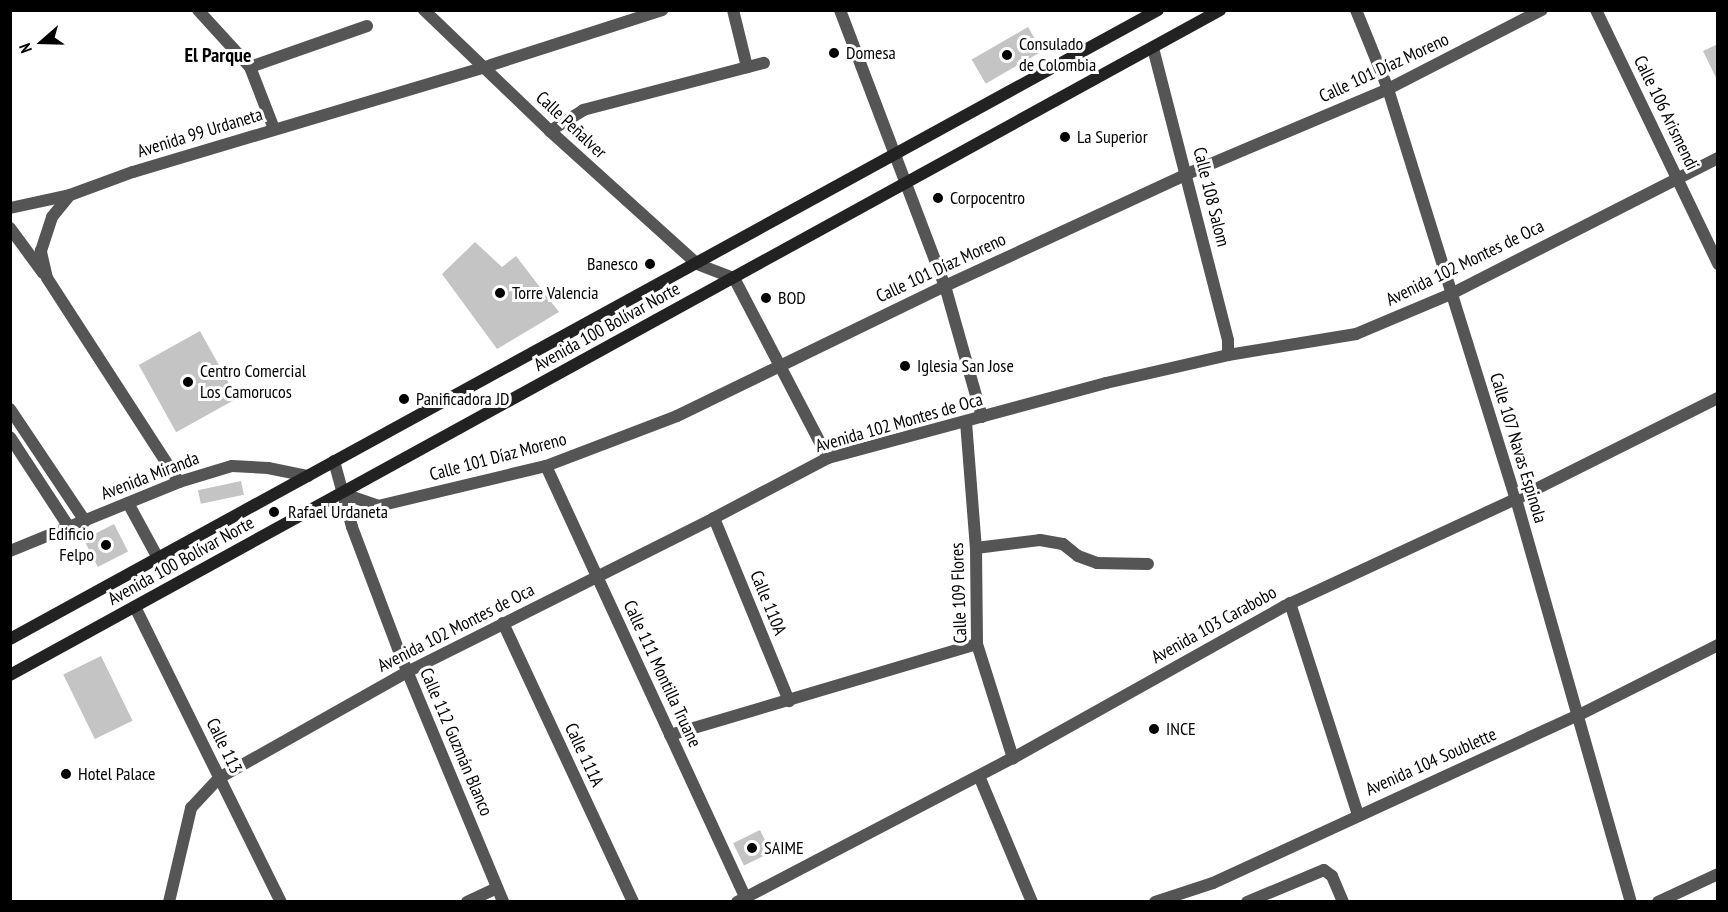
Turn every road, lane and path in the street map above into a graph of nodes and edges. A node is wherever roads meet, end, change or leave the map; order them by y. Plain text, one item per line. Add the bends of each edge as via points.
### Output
1 (198, 10) edge
2 (424, 10) edge
3 (662, 10) edge
4 (733, 10) edge
5 (840, 10) edge
6 (1220, 10) edge
7 (1356, 10) edge
8 (1542, 10) edge
9 (1596, 10) edge
10 (1150, 12) edge
11 (367, 26) dead end
12 (1154, 48) junction
13 (765, 63) dead end
14 (482, 66) junction
15 (250, 67) junction
16 (747, 68) junction
17 (1388, 89) junction
18 (274, 129) junction
19 (550, 131) junction
20 (894, 155) junction
21 (1718, 158) edge
22 (1186, 174) junction
23 (1677, 177) junction
24 (904, 184) junction
25 (70, 195) junction
26 (10, 208) edge
27 (10, 228) edge
28 (697, 264) junction
29 (1718, 264) edge
30 (47, 278) junction
31 (734, 278) junction
32 (945, 286) junction
33 (1451, 294) junction
34 (1228, 355) junction
35 (780, 365) junction
36 (1718, 398) edge
37 (10, 409) edge
38 (982, 417) junction
39 (966, 422) junction
40 (10, 437) edge
41 (828, 458) junction
42 (334, 461) junction
43 (546, 466) junction
44 (308, 476) junction
45 (179, 482) junction
46 (341, 493) junction
47 (1516, 499) junction
48 (128, 503) junction
49 (714, 518) junction
50 (85, 521) junction
51 (69, 527) junction
52 (976, 548) junction
53 (10, 551) edge
54 (158, 558) junction
55 (1148, 564) dead end
56 (597, 577) junction
57 (1290, 603) junction
58 (135, 607) junction
59 (503, 623) junction
60 (10, 639) edge
61 (977, 644) junction
62 (1718, 645) edge
63 (407, 672) junction
64 (10, 675) edge
65 (789, 701) junction
66 (1579, 716) junction
67 (670, 735) junction
68 (1014, 758) junction
69 (979, 776) junction
70 (219, 778) junction
71 (1358, 815) junction
72 (1718, 874) edge
73 (497, 888) junction
74 (741, 899) edge
75 (169, 902) edge
76 (281, 902) edge
77 (467, 902) edge
78 (503, 902) edge
79 (633, 902) edge
80 (1032, 902) edge
81 (1155, 902) edge
82 (1247, 902) edge
83 (1342, 902) edge
84 (1631, 902) edge
85 (1658, 902) edge

1 - 15 street
2 - 14 street, Calle Peñalver
3 - 14 street, Avenida 99 Urdaneta
4 - 16 street
5 - 20 street
6 - 12 main road, Avenida 100 Bolívar Norte
7 - 17 street, Calle 107 Navas Espinola
8 - 17 street, Calle 101 Díaz Moreno
9 - 23 street, Calle 106 Arismendi
10 - 20 main road, Avenida 100 Bolívar Norte
11 - 15 street
12 - 22 street, Calle 108 Salom
12 - 24 main road, Avenida 100 Bolívar Norte
13 - 16 street
14 - 18 street, Avenida 99 Urdaneta
14 - 19 street, Calle Peñalver
15 - 18 street
16 - 19 street via 583,110
17 - 22 street, Calle 101 Díaz Moreno
17 - 33 street, Calle 107 Navas Espinola
18 - 25 street, Avenida 99 Urdaneta
19 - 28 street, Calle Peñalver
20 - 24 street
20 - 28 main road, Avenida 100 Bolívar Norte
21 - 23 street, Avenida 102 Montes de Oca
22 - 32 street, Calle 101 Díaz Moreno
22 - 34 street, Calle 108 Salom via 1228,340
23 - 29 street, Calle 106 Arismendi
23 - 33 street, Avenida 102 Montes de Oca
24 - 31 main road, Avenida 100 Bolívar Norte
24 - 32 street
25 - 26 street, Avenida 99 Urdaneta
25 - 30 street via 52,217 41,251
27 - 30 street
28 - 31 street
28 - 42 main road, Avenida 100 Bolívar Norte
30 - 45 street
31 - 35 street
31 - 46 main road, Avenida 100 Bolívar Norte
32 - 35 street, Calle 101 Díaz Moreno
32 - 38 street
33 - 34 street, Avenida 102 Montes de Oca via 1356,334
33 - 47 street, Calle 107 Navas Espinola
34 - 38 street, Avenida 102 Montes de Oca
35 - 41 street
35 - 43 street, Calle 101 Díaz Moreno via 677,416
36 - 47 street, Avenida 103 Carabobo
37 - 50 street
38 - 39 street, Avenida 102 Montes de Oca
39 - 41 street, Avenida 102 Montes de Oca
39 - 52 street, Calle 109 Flores
40 - 51 street
41 - 49 street, Avenida 102 Montes de Oca
42 - 44 main road, Avenida 100 Bolívar Norte
42 - 46 street, Calle 112 Guzmán Blanco
43 - 46 street, Calle 101 Díaz Moreno via 378,506
43 - 56 street, Calle 111 Montilla Truane
44 - 45 street, Avenida Miranda via 232,466
44 - 54 main road, Avenida 100 Bolívar Norte
45 - 48 street, Avenida Miranda
46 - 58 main road, Avenida 100 Bolívar Norte
46 - 63 street, Calle 112 Guzmán Blanco
47 - 57 street, Avenida 103 Carabobo
47 - 66 street, Calle 107 Navas Espinola
48 - 50 street, Avenida Miranda
48 - 54 street
49 - 56 street, Avenida 102 Montes de Oca
49 - 65 street, Calle 110A
50 - 51 street, Avenida Miranda
51 - 53 street, Avenida Miranda
52 - 55 street via 1040,540 1063,544 1078,556 1097,563
52 - 61 street, Calle 109 Flores
54 - 60 main road, Avenida 100 Bolívar Norte
56 - 59 street, Avenida 102 Montes de Oca
56 - 67 street, Calle 111 Montilla Truane
57 - 68 street, Avenida 103 Carabobo
57 - 71 street
58 - 64 main road, Avenida 100 Bolívar Norte
58 - 70 street, Calle 113
59 - 63 street, Avenida 102 Montes de Oca
59 - 79 street, Calle 111A
61 - 65 street
61 - 68 street, Calle 109 Flores
62 - 66 street, Avenida 104 Soublette
63 - 70 street, Avenida 102 Montes de Oca
63 - 73 street, Calle 112 Guzmán Blanco
65 - 67 street
66 - 71 street, Avenida 104 Soublette
66 - 84 street, Calle 107 Navas Espinola
67 - 74 street, Calle 111 Montilla Truane
68 - 69 street, Avenida 103 Carabobo
69 - 74 street, Avenida 103 Carabobo
69 - 80 street
70 - 75 street, Avenida 102 Montes de Oca via 191,807
70 - 76 street, Calle 113
71 - 81 street, Avenida 104 Soublette via 1213,883
72 - 85 street
73 - 77 street
73 - 78 street, Calle 112 Guzmán Blanco
82 - 83 street via 1324,870 1332,876

